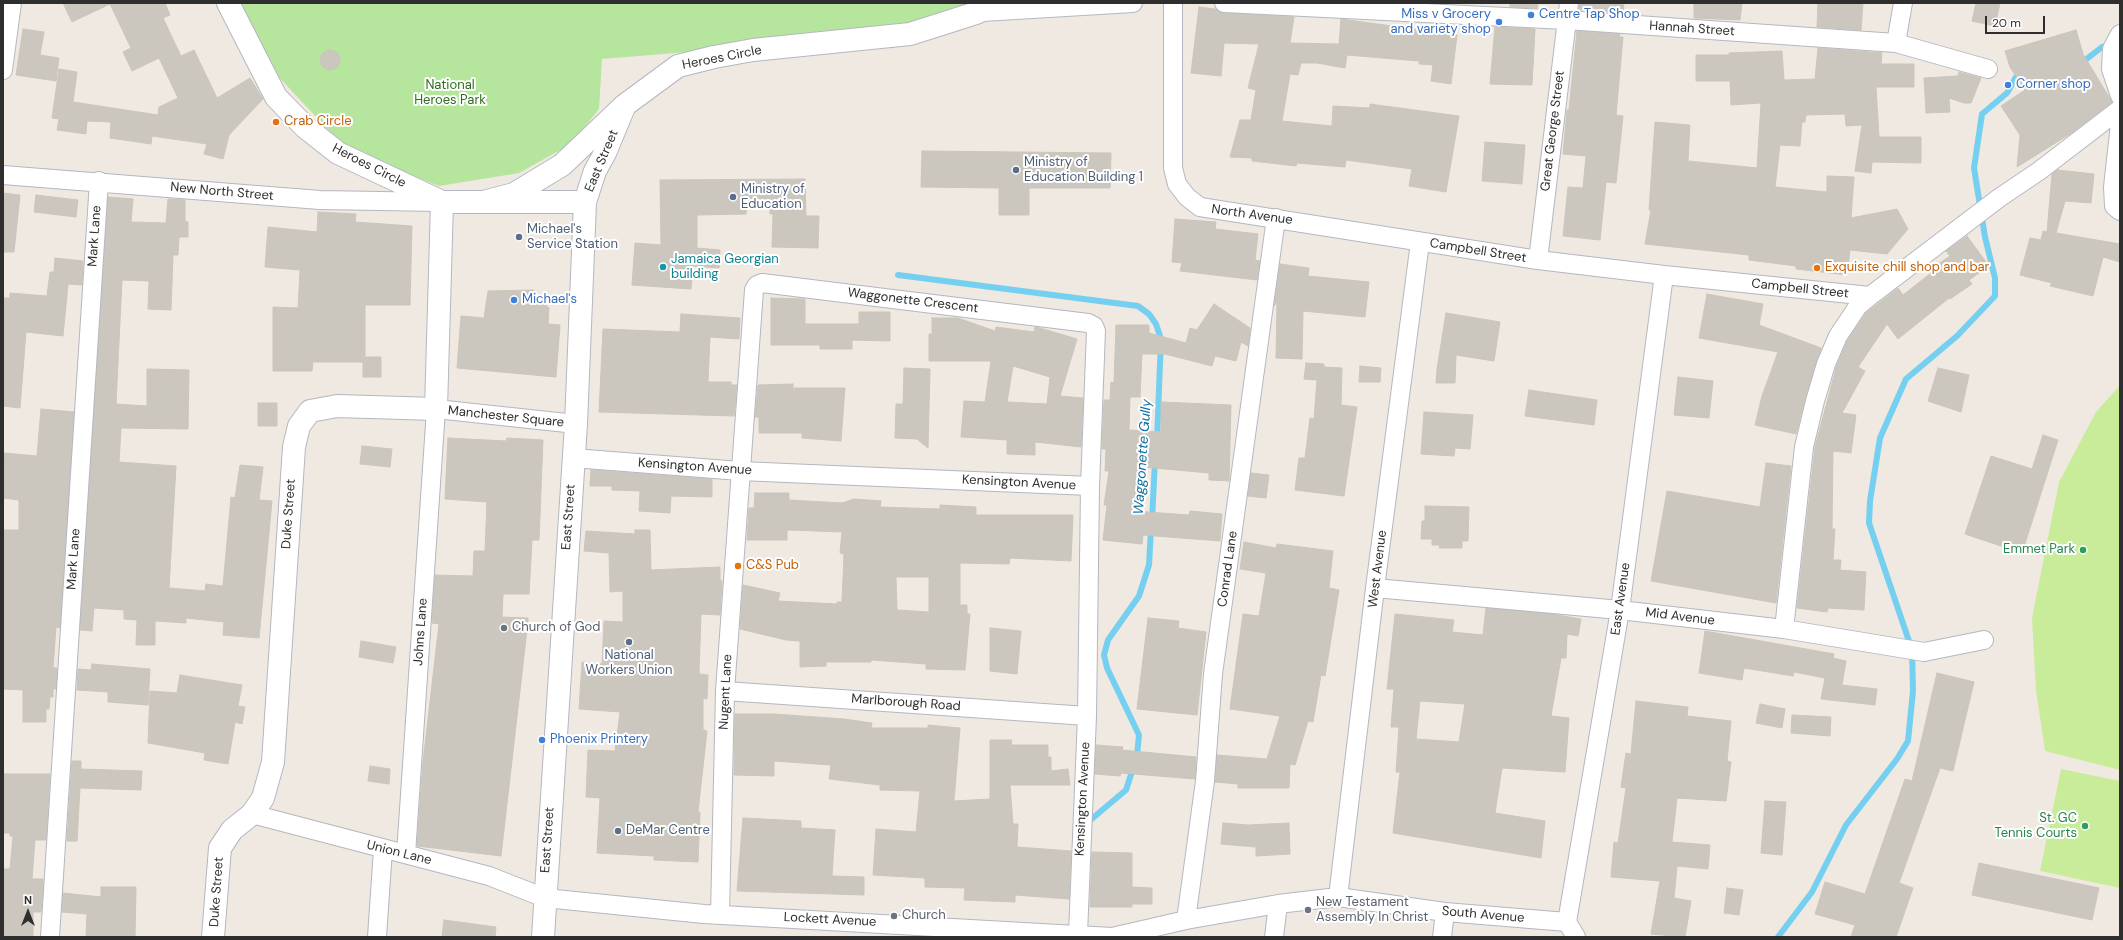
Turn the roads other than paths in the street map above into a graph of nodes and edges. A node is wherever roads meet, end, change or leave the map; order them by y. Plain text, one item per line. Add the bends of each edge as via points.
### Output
1 (12, 3) edge
2 (228, 3) edge
3 (998, 3) edge
4 (1133, 3) edge
5 (1173, 3) edge
6 (1224, 3) edge
7 (1903, 3) edge
8 (1061, 5) edge
9 (1567, 11) edge
10 (976, 13) junction
11 (2116, 41) edge
12 (1896, 43) junction
13 (1988, 69) dead end
14 (3, 70) edge
15 (2120, 96) edge
16 (621, 109) junction
17 (2120, 109) edge
18 (2120, 124) edge
19 (3, 175) edge
20 (99, 181) junction
21 (487, 201) junction
22 (442, 202) junction
23 (585, 202) junction
24 (2120, 211) edge
25 (1276, 218) junction
26 (1420, 242) junction
27 (1538, 260) junction
28 (1664, 275) junction
29 (1870, 296) junction
30 (436, 409) junction
31 (576, 424) junction
32 (573, 458) junction
33 (740, 471) junction
34 (1090, 486) junction
35 (1375, 588) junction
36 (1620, 610) junction
37 (1784, 630) junction
38 (1984, 640) dead end
39 (725, 691) junction
40 (1087, 716) junction
41 (252, 814) junction
42 (383, 849) junction
43 (406, 854) junction
44 (1338, 897) junction
45 (545, 898) junction
46 (1278, 904) junction
47 (1445, 912) junction
48 (720, 914) junction
49 (1186, 920) junction
50 (1572, 930) edge
51 (1078, 934) junction
52 (50, 937) edge
53 (213, 937) edge
54 (377, 937) edge
55 (543, 937) edge
56 (1274, 937) edge
57 (1442, 937) edge

1 - 14 street
2 - 22 main road, Heroes Circle via 276,97 306,128 338,153
3 - 10 main road, Heroes Circle
4 - 8 street
5 - 25 street, North Avenue via 1173,168 1177,184 1187,197 1200,207
6 - 9 street, Hannah Street
7 - 12 street
8 - 10 street
9 - 12 street, Hannah Street
9 - 27 street, Great George Street
10 - 16 main road, Heroes Circle via 910,34 753,50 678,66
11 - 15 street via 2110,69
12 - 13 street, Hannah Street
16 - 21 main road, Heroes Circle via 562,165 542,179 514,194
16 - 23 main road, East Street
17 - 29 street
18 - 24 street via 2113,187 2114,206
19 - 20 street, New North Street
20 - 22 street, New North Street via 320,200
20 - 52 street, Mark Lane
21 - 22 main road, Heroes Circle
21 - 23 main road, Heroes Circle
22 - 30 main road
23 - 31 main road, East Street
25 - 26 street, North Avenue
25 - 49 street, Conrad Lane via 1213,674 1205,781
26 - 27 street, Campbell Street
26 - 35 street, West Avenue
27 - 28 street, Campbell Street
28 - 29 street, Campbell Street
28 - 36 street, East Avenue
29 - 37 street via 1858,306 1838,336 1815,401 1804,447
30 - 31 street, Manchester Square
30 - 41 main road, Duke Street via 337,406 310,411 299,426 294,447 273,762 263,798
30 - 43 street, Johns Lane
31 - 32 main road, East Street
32 - 33 street, Kensington Avenue
32 - 45 main road, East Street
33 - 34 street, Kensington Avenue
33 - 34 street, Waggonette Crescent via 754,290 762,283 1088,323 1094,326 1096,331
33 - 39 street, Nugent Lane
34 - 40 street, Kensington Avenue
35 - 36 street, Mid Avenue
35 - 44 street, West Avenue
36 - 37 street, Mid Avenue
36 - 50 street, East Avenue
37 - 38 street, Mid Avenue via 1924,652
39 - 40 street, Marlborough Road
39 - 48 street, Nugent Lane
40 - 51 street, Kensington Avenue
41 - 42 street, Union Lane
41 - 53 main road, Duke Street via 232,830 220,848
42 - 43 street, Union Lane
42 - 54 street
43 - 45 street, Union Lane via 489,876
44 - 46 street, South Avenue
44 - 47 street, South Avenue
45 - 48 street, Lockett Avenue
45 - 55 main road, East Street
46 - 49 street, South Avenue
46 - 56 street
47 - 50 street, South Avenue
47 - 57 street
48 - 51 street, Lockett Avenue
49 - 51 street, Lockett Avenue via 1112,937

